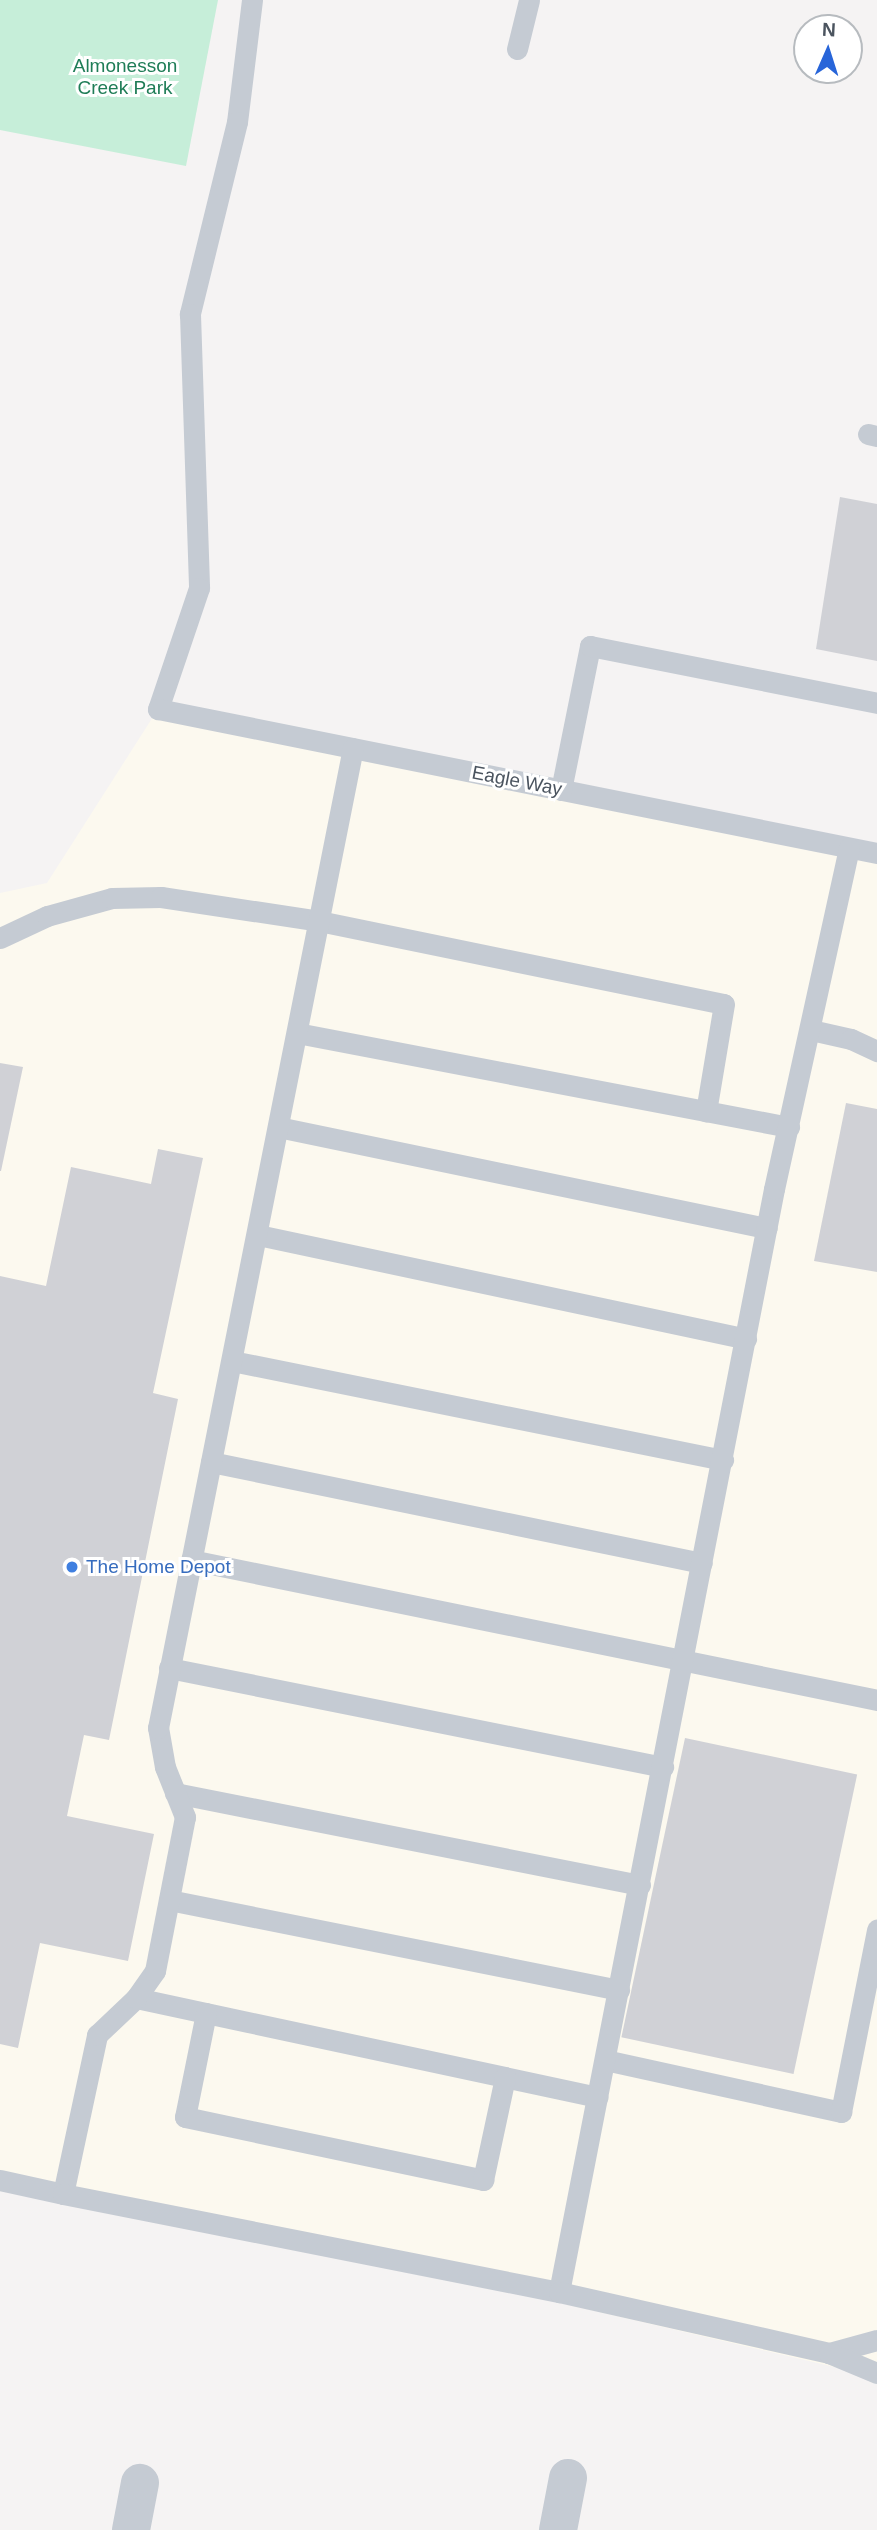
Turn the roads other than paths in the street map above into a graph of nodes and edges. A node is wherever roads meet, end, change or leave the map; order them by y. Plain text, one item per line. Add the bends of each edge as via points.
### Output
1 (252, 0) edge
2 (529, 0) edge
3 (517, 49) dead end
4 (877, 703) edge
5 (353, 748) junction
6 (561, 790) junction
7 (849, 848) junction
8 (877, 853) edge
9 (319, 921) junction
10 (0, 938) edge
11 (811, 1030) junction
12 (296, 1033) junction
13 (877, 1051) edge
14 (706, 1111) junction
15 (278, 1127) junction
16 (789, 1127) junction
17 (767, 1228) junction
18 (258, 1235) junction
19 (746, 1339) junction
20 (232, 1361) junction
21 (723, 1460) junction
22 (211, 1462) junction
23 (191, 1560) junction
24 (702, 1563) junction
25 (682, 1661) junction
26 (169, 1668) junction
27 (877, 1700) edge
28 (663, 1767) junction
29 (175, 1793) junction
30 (640, 1885) junction
31 (169, 1899) junction
32 (877, 1930) edge
33 (619, 1990) junction
34 (136, 1998) junction
35 (206, 2013) junction
36 (605, 2060) junction
37 (505, 2077) junction
38 (597, 2097) junction
39 (0, 2180) edge
40 (63, 2193) junction
41 (559, 2292) junction
42 (877, 2340) edge
43 (829, 2353) junction
44 (877, 2373) edge
45 (568, 2478) dead end
46 (140, 2483) dead end
47 (131, 2530) edge
48 (558, 2530) edge

1 - 5 lane, Eagle Way via 237,122 190,314 200,588 158,709
2 - 3 lane
4 - 6 lane via 590,646
5 - 6 lane, Eagle Way
5 - 9 lane
6 - 7 lane, Eagle Way
7 - 8 lane, Eagle Way
7 - 11 lane
9 - 10 lane via 161,897 113,898 47,916
9 - 12 lane
9 - 14 lane via 724,1004
11 - 13 lane via 851,1038
11 - 16 lane
12 - 14 lane
12 - 15 lane
14 - 16 lane
15 - 17 lane
15 - 18 lane
16 - 17 lane
17 - 19 lane
18 - 19 lane
18 - 20 lane
19 - 21 lane
20 - 21 lane
20 - 22 lane
21 - 24 lane
22 - 23 lane
22 - 24 lane
23 - 25 lane
23 - 26 lane
24 - 25 lane
25 - 27 lane
25 - 28 lane
26 - 28 lane
26 - 29 lane via 158,1728
28 - 30 lane
29 - 30 lane
29 - 31 lane via 185,1817
30 - 33 lane
31 - 33 lane
31 - 34 lane via 155,1971
32 - 36 lane via 841,2112
33 - 36 lane
34 - 35 lane
34 - 40 lane via 97,2035
35 - 37 lane
35 - 37 lane via 185,2117 483,2180
36 - 38 lane
37 - 38 lane
38 - 41 lane
39 - 40 lane
40 - 41 lane
41 - 43 lane
42 - 43 lane
43 - 44 lane
45 - 48 street
46 - 47 street

